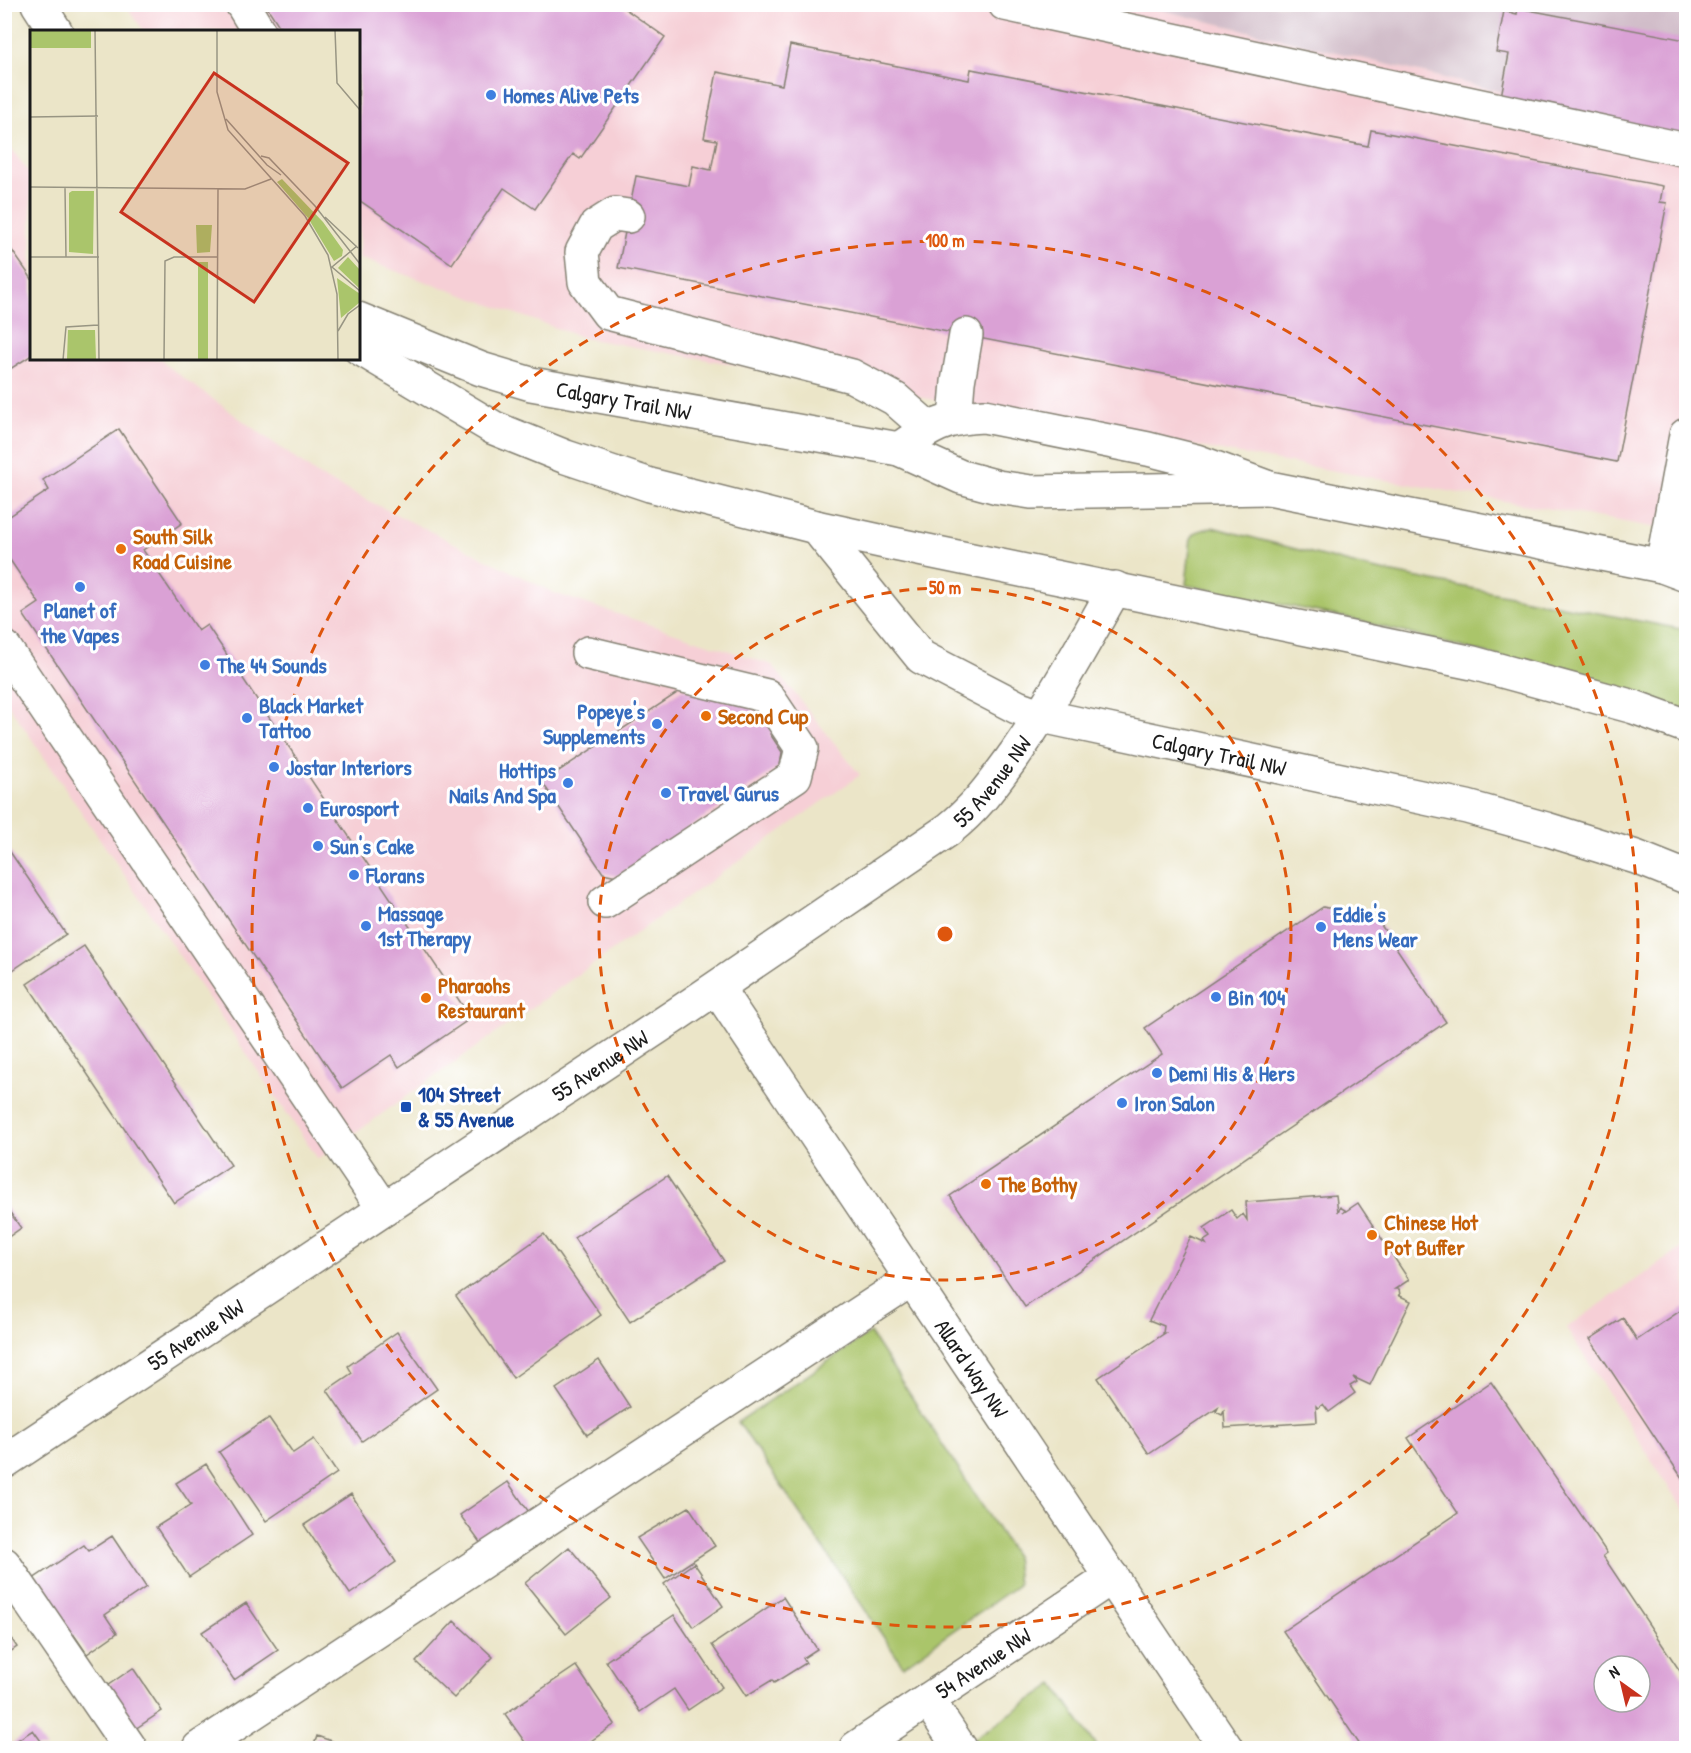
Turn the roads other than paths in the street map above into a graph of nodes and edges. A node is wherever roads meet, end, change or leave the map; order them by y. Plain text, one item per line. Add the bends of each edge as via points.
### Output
1 (38, 4) edge
2 (242, 4) edge
3 (1005, 4) edge
4 (55, 30) edge
5 (258, 30) edge
6 (1686, 150) edge
7 (628, 216) dead end
8 (360, 320) edge
9 (966, 335) dead end
10 (360, 348) edge
11 (941, 424) junction
12 (1686, 435) edge
13 (899, 448) junction
14 (1269, 488) junction
15 (816, 527) junction
16 (1674, 571) edge
17 (1115, 588) junction
18 (4, 647) edge
19 (588, 653) dead end
20 (1042, 716) junction
21 (1686, 726) edge
22 (1686, 877) edge
23 (605, 902) dead end
24 (717, 988) junction
25 (384, 1209) junction
26 (912, 1279) junction
27 (4, 1462) edge
28 (4, 1564) edge
29 (1112, 1577) junction
30 (928, 1700) junction
31 (130, 1749) edge
32 (199, 1749) edge
33 (856, 1749) edge
34 (960, 1749) edge
35 (1226, 1749) edge

1 - 4 street
2 - 5 street
3 - 6 street
7 - 11 street via 615,214 596,226 582,252 585,282 608,313 852,376
8 - 13 street, Calgary Trail NW via 481,369 531,384
9 - 11 street via 957,382
10 - 15 street via 458,408 529,443 650,485
11 - 13 street, Calgary Trail NW
11 - 14 street, Calgary Trail NW via 984,416 1148,449
12 - 16 street
13 - 14 street, Calgary Trail NW via 961,477 1031,492
14 - 16 street, Calgary Trail NW
15 - 17 street
15 - 20 street, Calgary Trail NW via 921,657
17 - 20 street, 55 Avenue NW
17 - 21 street via 1473,663 1634,707
18 - 25 street
19 - 23 street via 767,696 802,748 795,776
20 - 22 street, Calgary Trail NW via 1467,807 1580,839
20 - 24 street, 55 Avenue NW via 970,813
24 - 25 street, 55 Avenue NW
24 - 26 street, Allard Way NW
25 - 27 street, 55 Avenue NW
26 - 29 street, Allard Way NW
26 - 32 street
28 - 31 street
29 - 30 street, 54 Avenue NW
29 - 35 street, Allard Way NW
30 - 33 street, 54 Avenue NW
30 - 34 street

